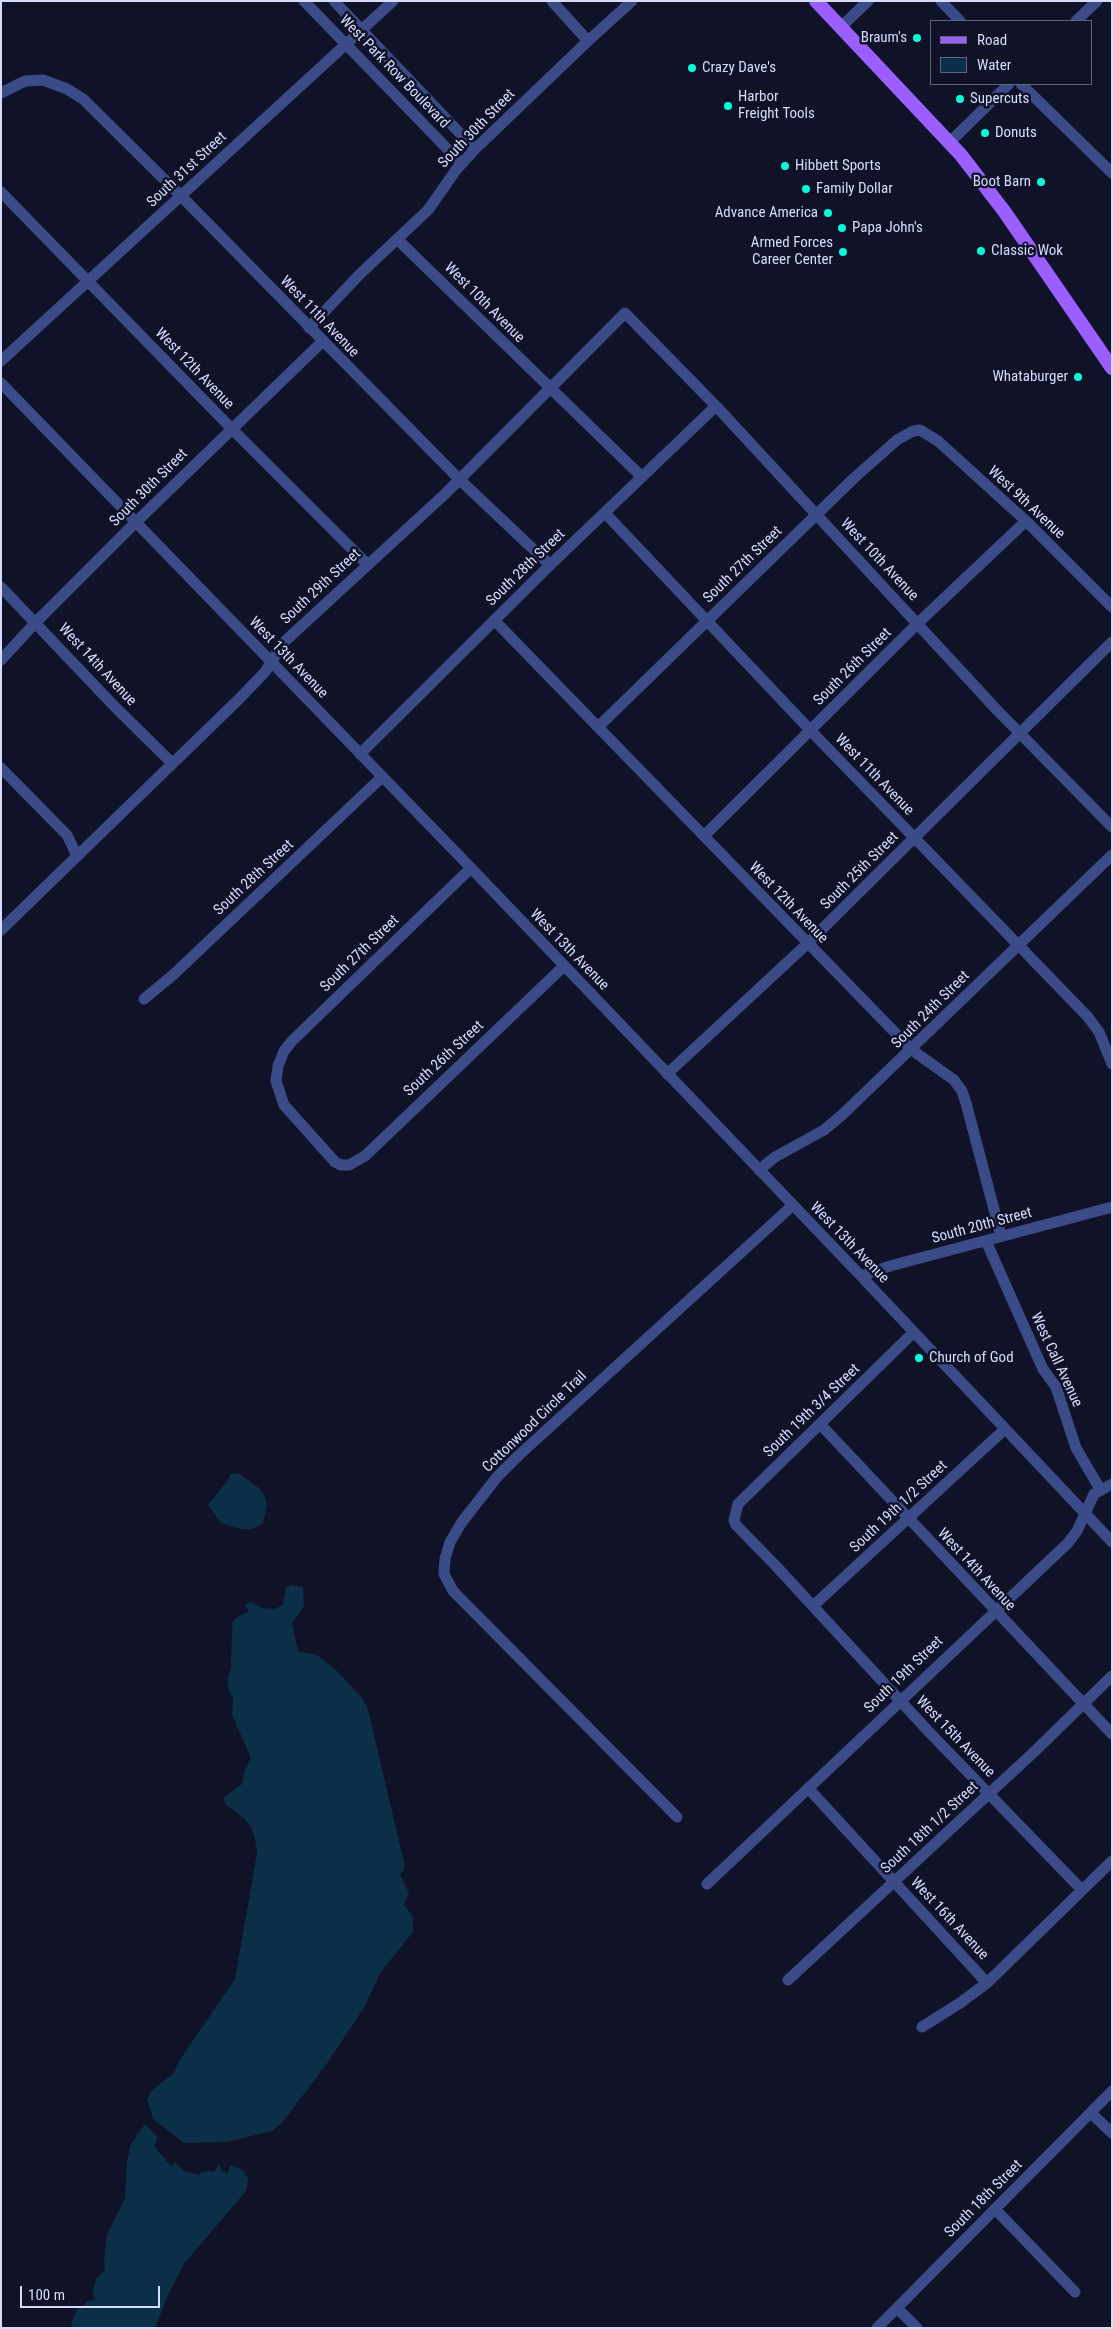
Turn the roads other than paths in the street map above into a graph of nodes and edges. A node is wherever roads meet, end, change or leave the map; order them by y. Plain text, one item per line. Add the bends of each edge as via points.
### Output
1 (304, 1) edge
2 (334, 1) edge
3 (393, 1) edge
4 (552, 1) edge
5 (632, 1) edge
6 (816, 1) edge
7 (868, 1) edge
8 (941, 1) edge
9 (1097, 1) edge
10 (959, 20) edge
11 (1077, 20) edge
12 (841, 27) junction
13 (362, 30) junction
14 (588, 41) junction
15 (346, 45) junction
16 (1008, 85) edge
17 (1022, 85) edge
18 (1, 93) edge
19 (950, 142) junction
20 (475, 149) junction
21 (462, 163) junction
22 (1112, 174) edge
23 (1, 192) edge
24 (182, 197) junction
25 (398, 239) junction
26 (87, 281) junction
27 (625, 313) joint
28 (308, 328) junction
29 (322, 342) junction
30 (1, 361) edge
31 (1110, 361) edge
32 (1, 383) edge
33 (549, 388) junction
34 (716, 406) junction
35 (231, 428) junction
36 (913, 431) joint
37 (642, 477) junction
38 (459, 479) junction
39 (605, 513) junction
40 (816, 515) junction
41 (1026, 522) junction
42 (135, 523) junction
43 (367, 564) junction
44 (550, 565) junction
45 (1, 587) edge
46 (1112, 607) edge
47 (494, 620) junction
48 (707, 621) junction
49 (36, 622) junction
50 (918, 624) junction
51 (1112, 642) edge
52 (1, 660) edge
53 (271, 662) junction
54 (598, 727) junction
55 (811, 731) junction
56 (1019, 733) junction
57 (360, 754) junction
58 (172, 763) junction
59 (1, 768) edge
60 (382, 777) junction
61 (1112, 827) edge
62 (704, 836) junction
63 (914, 838) junction
64 (76, 856) junction
65 (1112, 856) edge
66 (471, 868) junction
67 (1, 930) edge
68 (807, 944) junction
69 (1018, 944) junction
70 (563, 966) junction
71 (144, 999) dead end
72 (1109, 1048) edge
73 (912, 1050) junction
74 (1112, 1064) edge
75 (666, 1074) junction
76 (341, 1165) joint
77 (759, 1170) junction
78 (792, 1206) junction
79 (1112, 1207) edge
80 (1001, 1236) junction
81 (986, 1241) junction
82 (861, 1276) junction
83 (914, 1332) junction
84 (820, 1424) junction
85 (1006, 1430) junction
86 (1112, 1484) edge
87 (1100, 1489) junction
88 (735, 1513) joint
89 (1084, 1513) junction
90 (908, 1519) junction
91 (1112, 1542) edge
92 (813, 1606) junction
93 (994, 1611) junction
94 (1112, 1676) edge
95 (900, 1700) junction
96 (1083, 1704) junction
97 (1112, 1734) edge
98 (808, 1788) junction
99 (989, 1794) junction
100 (677, 1817) dead end
101 (1112, 1861) edge
102 (894, 1882) junction
103 (707, 1884) dead end
104 (1082, 1890) junction
105 (788, 1980) dead end
106 (987, 1982) junction
107 (922, 2027) dead end
108 (1112, 2091) edge
109 (1091, 2113) junction
110 (1112, 2133) edge
111 (995, 2209) junction
112 (1074, 2292) dead end
113 (897, 2308) junction
114 (877, 2328) edge
115 (917, 2328) edge

1 - 15 street, West Park Row Boulevard
2 - 13 street, West Park Row Boulevard
3 - 13 street, South 31st Street
4 - 14 street
5 - 14 street, South 30th Street
6 - 12 main road
7 - 12 street
8 - 10 street
9 - 11 street
12 - 19 main road
13 - 15 street, South 31st Street
13 - 20 street, West Park Row Boulevard
14 - 20 street, South 30th Street
15 - 21 street, West Park Row Boulevard
15 - 24 street, South 31st Street
16 - 19 street
17 - 22 street
18 - 24 street, West 11th Avenue via 25,81 43,80 67,89 83,99
19 - 31 main road via 1004,211
20 - 21 street, South 30th Street
21 - 25 street, South 30th Street via 428,210
23 - 26 street, West 12th Avenue
24 - 26 street, South 31st Street
24 - 28 street, West 11th Avenue
25 - 28 street, South 30th Street
25 - 33 street, West 10th Avenue
26 - 30 street, South 31st Street
26 - 35 street, West 12th Avenue
27 - 33 street, South 29th Street
27 - 34 street, West 10th Avenue
28 - 29 street, West 11th Avenue
29 - 35 street, South 30th Street
29 - 38 street, West 11th Avenue
32 - 42 street, West 13th Avenue
33 - 37 street, West 10th Avenue
33 - 38 street, South 29th Street
34 - 37 street, South 28th Street
34 - 40 street, West 10th Avenue
35 - 42 street, South 30th Street
35 - 43 street, West 12th Avenue
36 - 40 street, South 27th Street via 896,440
36 - 41 street, West 9th Avenue via 920,430 938,441
37 - 39 street, South 28th Street
38 - 43 street, South 29th Street
38 - 44 street, West 11th Avenue
39 - 44 street, South 28th Street
39 - 48 street, West 11th Avenue
40 - 48 street, South 27th Street
40 - 50 street, West 10th Avenue
41 - 46 street, West 9th Avenue
41 - 50 street, South 26th Street
42 - 49 street, South 30th Street
42 - 53 street, West 13th Avenue
43 - 53 street, South 29th Street via 283,643
44 - 47 street, South 28th Street
45 - 49 street, West 14th Avenue
47 - 54 street, West 12th Avenue
47 - 57 street, South 28th Street
48 - 54 street, South 27th Street
48 - 55 street, West 11th Avenue
49 - 52 street, South 30th Street
49 - 58 street, West 14th Avenue
50 - 55 street, South 26th Street
50 - 56 street, West 10th Avenue
51 - 56 street, South 25th Street
53 - 57 street, West 13th Avenue
53 - 58 street, South 29th Street via 239,699
54 - 62 street, West 12th Avenue
55 - 62 street, South 26th Street
55 - 63 street, West 11th Avenue
56 - 61 street, West 10th Avenue
56 - 63 street, South 25th Street
57 - 60 street, West 13th Avenue
58 - 64 street, South 29th Street
59 - 64 street via 67,836
60 - 66 street, West 13th Avenue
60 - 71 street, South 28th Street
62 - 68 street, West 12th Avenue
63 - 68 street, South 25th Street
63 - 69 street, West 11th Avenue
64 - 67 street, South 29th Street
65 - 69 street, South 24th Street
66 - 70 street, West 13th Avenue
66 - 76 street, South 27th Street via 284,1051 276,1081 284,1105
68 - 73 street, West 12th Avenue
68 - 75 street, South 25th Street
69 - 72 street, West 11th Avenue via 1088,1017
69 - 73 street, South 24th Street
70 - 75 street, West 13th Avenue
70 - 76 street, South 26th Street via 365,1156 354,1163
72 - 74 street, West 11th Avenue
73 - 77 street, South 24th Street via 824,1130 775,1157
73 - 80 street, West 12th Avenue via 954,1080 962,1091
75 - 77 street, West 13th Avenue
77 - 78 street, West 13th Avenue
78 - 82 street, West 13th Avenue
78 - 100 street, Cottonwood Circle Trail via 518,1456 462,1522 450,1542 445,1559 446,1580 452,1591
79 - 80 street, South 20th Street
80 - 81 street, South 20th Street
81 - 82 street, South 20th Street
81 - 87 street, West Call Avenue via 1043,1369 1056,1387 1076,1448
82 - 83 street, West 13th Avenue
83 - 84 street, South 19th 3/4 Street
83 - 85 street, West 13th Avenue
84 - 88 street, South 19th 3/4 Street via 738,1504
84 - 90 street, West 14th Avenue
85 - 89 street, West 13th Avenue
85 - 90 street, South 19th 1/2 Street
86 - 87 street
87 - 89 street, South 19th Street
88 - 92 street, West 15th Avenue via 736,1525
89 - 91 street, West 13th Avenue
89 - 93 street, South 19th Street via 1068,1543
90 - 92 street, South 19th 1/2 Street
90 - 93 street, West 14th Avenue
92 - 95 street, West 15th Avenue
93 - 95 street, South 19th Street
93 - 96 street, West 14th Avenue
94 - 96 street, South 18th 1/2 Street
95 - 98 street, South 19th Street
95 - 99 street, West 15th Avenue
96 - 97 street, West 14th Avenue
96 - 99 street, South 18th 1/2 Street
98 - 102 street, West 16th Avenue
98 - 103 street, South 19th Street
99 - 102 street, South 18th 1/2 Street
99 - 104 street, West 15th Avenue
101 - 104 street
102 - 105 street, South 18th 1/2 Street
102 - 106 street, West 16th Avenue
104 - 106 street
106 - 107 street
108 - 109 street, South 18th Street
109 - 110 street
109 - 111 street, South 18th Street
111 - 112 street
111 - 113 street, South 18th Street
113 - 114 street, South 18th Street
113 - 115 street

